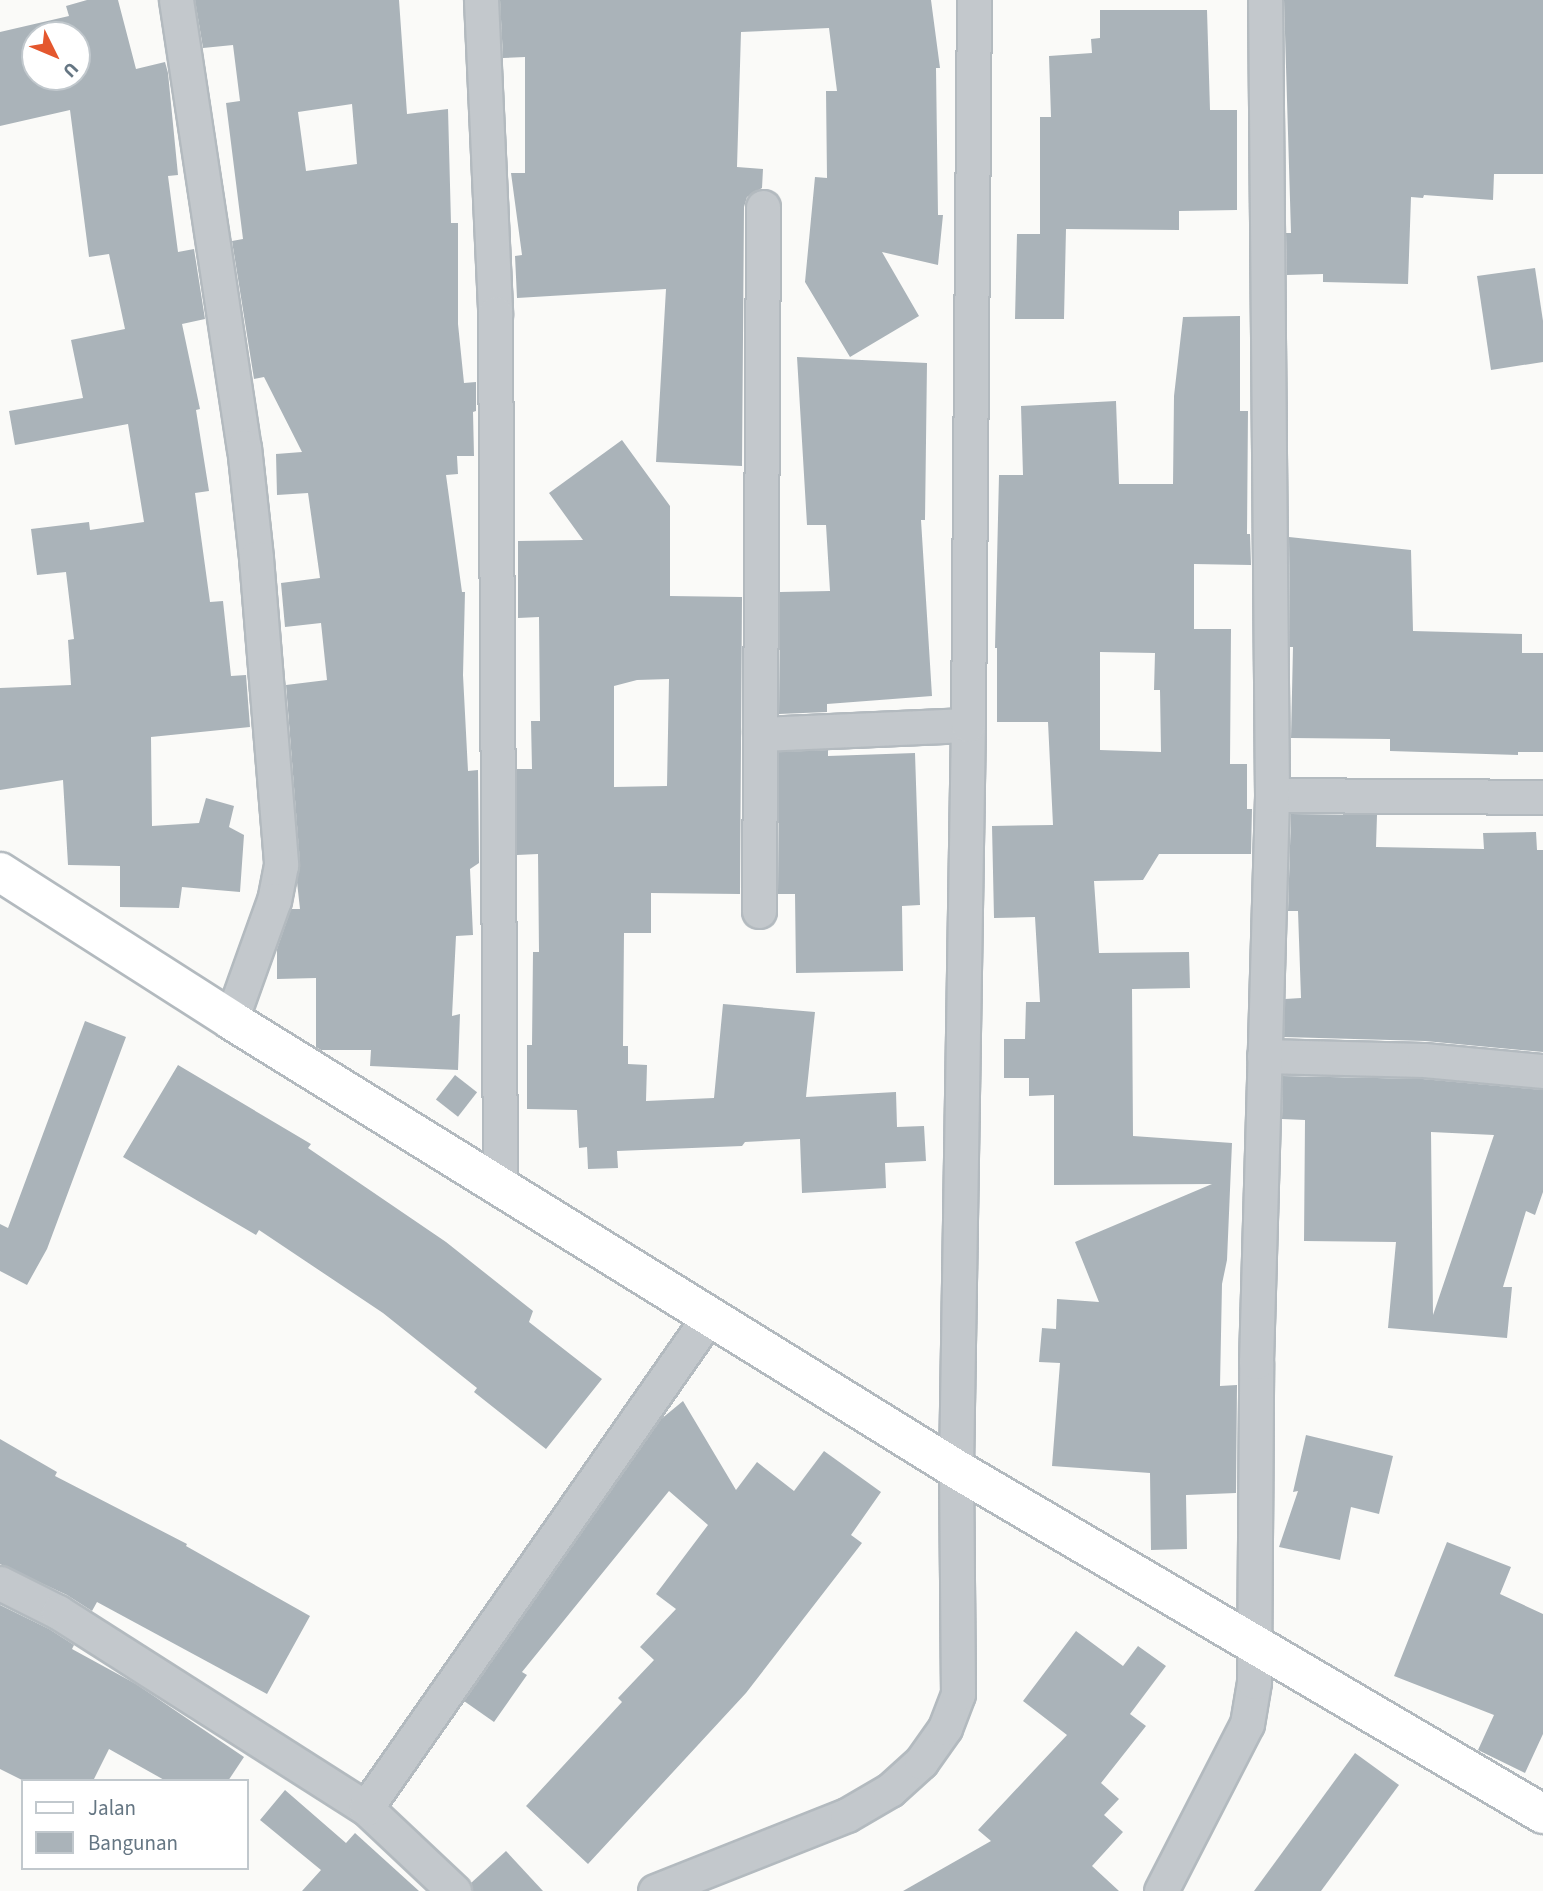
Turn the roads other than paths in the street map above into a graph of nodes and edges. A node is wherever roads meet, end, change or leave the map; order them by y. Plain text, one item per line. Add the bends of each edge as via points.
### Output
1 (176, 0) edge
2 (481, 0) edge
3 (974, 0) edge
4 (1265, 0) edge
5 (763, 207) dead end
6 (968, 725) junction
7 (760, 734) junction
8 (1272, 795) junction
9 (1543, 797) edge
10 (0, 872) edge
11 (759, 911) dead end
12 (231, 1020) junction
13 (1264, 1056) junction
14 (1543, 1071) edge
15 (500, 1187) junction
16 (709, 1315) junction
17 (956, 1469) junction
18 (0, 1583) edge
19 (1256, 1647) junction
20 (366, 1808) junction
21 (1543, 1814) edge
22 (454, 1891) edge
23 (655, 1891) edge
24 (1161, 1891) edge

1 - 12 street via 244,447 281,865 274,900
2 - 15 street via 495,313
3 - 6 street
4 - 8 street
5 - 7 street
6 - 7 street
6 - 17 street
7 - 11 street
8 - 9 street
8 - 13 street
10 - 12 main road
12 - 15 main road
13 - 14 street via 1424,1060
13 - 19 street via 1256,1362
15 - 16 main road
16 - 17 main road
16 - 20 street
17 - 19 main road
17 - 23 street via 958,1694 945,1728 921,1762 890,1790 847,1815
18 - 20 street via 58,1612
19 - 21 main road
19 - 24 street via 1247,1724
20 - 22 street

